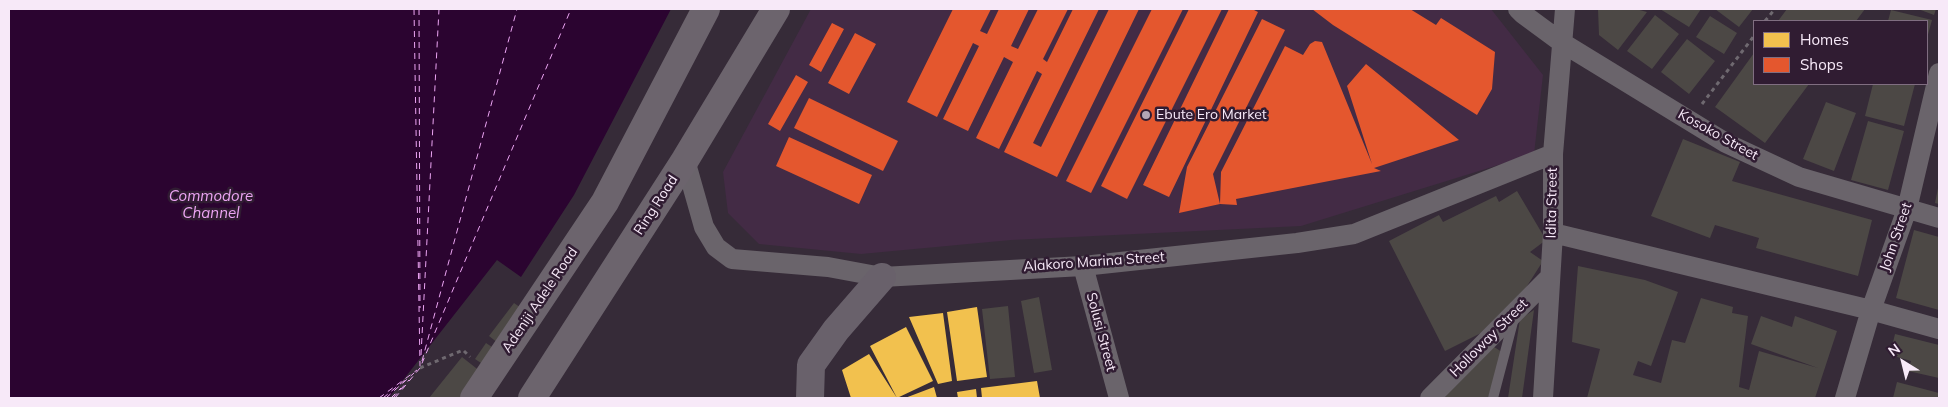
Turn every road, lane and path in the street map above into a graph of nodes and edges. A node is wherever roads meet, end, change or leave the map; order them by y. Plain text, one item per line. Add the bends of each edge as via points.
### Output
1 (706, 9) edge
2 (776, 9) edge
3 (1518, 9) edge
4 (1565, 9) edge
5 (1775, 9) edge
6 (1766, 20) edge
7 (1753, 37) edge
8 (1561, 42) junction
9 (1939, 73) edge
10 (1690, 121) junction
11 (1553, 154) junction
12 (685, 160) junction
13 (1906, 209) junction
14 (1939, 218) edge
15 (1553, 233) junction
16 (1083, 266) junction
17 (882, 277) junction
18 (1549, 278) junction
19 (1870, 310) junction
20 (1515, 312) junction
21 (1939, 329) edge
22 (474, 398) edge
23 (532, 398) edge
24 (810, 398) edge
25 (1119, 398) edge
26 (1430, 398) edge
27 (1493, 398) edge
28 (1542, 398) edge
29 (1845, 398) edge

1 - 22 main road, Adeniji Adele Road via 605,202
2 - 12 main road, Ring Road
3 - 8 street, Kosoko Street
4 - 8 street, Idita Street
5 - 6 path
7 - 10 path
8 - 10 street, Kosoko Street
8 - 11 street, Idita Street
9 - 13 street, John Street
10 - 13 street, Kosoko Street via 1726,143 1799,177
11 - 15 street, Idita Street
11 - 16 street, Alakoro Marina Street via 1354,234
12 - 17 street, Alakoro Marina Street via 704,227 716,248 732,259 828,267
12 - 23 main road, Ring Road
13 - 14 street, Kosoko Street
13 - 19 street, John Street
15 - 18 street, Idita Street
15 - 19 street
16 - 17 street, Alakoro Marina Street
16 - 25 street, Solusi Street
17 - 24 highway via 836,330 811,365
18 - 20 street, Holloway Street
18 - 28 street, Idita Street
19 - 21 street
19 - 29 street, John Street
20 - 26 street, Holloway Street
20 - 27 lane

